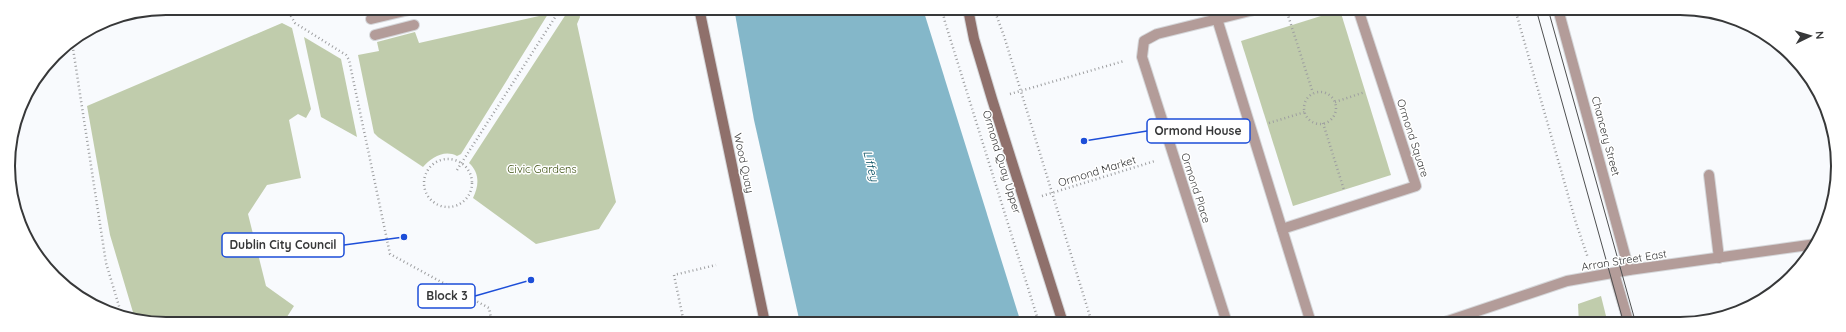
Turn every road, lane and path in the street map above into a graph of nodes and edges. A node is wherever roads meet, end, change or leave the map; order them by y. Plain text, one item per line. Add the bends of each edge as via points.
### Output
1 (290, 15) edge
2 (388, 15) edge
3 (556, 15) edge
4 (700, 15) edge
5 (943, 15) edge
6 (969, 15) edge
7 (996, 15) edge
8 (1212, 15) edge
9 (1215, 15) edge
10 (1288, 15) edge
11 (1360, 15) edge
12 (1517, 15) edge
13 (1560, 15) edge
14 (371, 19) dead end
15 (414, 25) dead end
16 (375, 35) dead end
17 (73, 47) edge
18 (1142, 57) junction
19 (1384, 86) junction
20 (1021, 91) junction
21 (1313, 93) junction
22 (992, 99) junction
23 (1335, 102) junction
24 (1305, 112) junction
25 (1323, 123) junction
26 (1251, 129) junction
27 (1173, 155) junction
28 (461, 163) junction
29 (457, 170) dead end
30 (1710, 175) dead end
31 (1052, 193) junction
32 (1026, 201) junction
33 (1350, 208) junction
34 (1282, 229) junction
35 (1809, 245) edge
36 (1588, 258) dead end
37 (1719, 258) junction
38 (716, 265) dead end
39 (1629, 270) junction
40 (1614, 273) junction
41 (120, 310) edge
42 (491, 317) edge
43 (683, 317) edge
44 (764, 317) edge
45 (1037, 317) edge
46 (1061, 317) edge
47 (1090, 317) edge
48 (1225, 317) edge
49 (1309, 317) edge
50 (1462, 317) edge
51 (1627, 317) edge

1 - 42 path via 295,23 346,55 349,60 390,254 489,308
2 - 14 street
3 - 28 path
4 - 44 main road, Wood Quay
5 - 45 path, Ormond Quay Upper
6 - 22 main road, Ormond Quay Upper
7 - 20 path
8 - 18 street via 1144,41
9 - 26 street
10 - 21 path
11 - 19 street, Ormond Square
12 - 36 path
13 - 39 street, Chancery Street
15 - 16 street
17 - 41 path via 106,263
18 - 20 path
18 - 27 street, Ormond Place
19 - 23 path
19 - 33 street, Ormond Square via 1416,186
20 - 22 path
20 - 31 path
21 - 23 path via 1323,92 1333,97
21 - 24 path via 1305,103
22 - 32 main road, Ormond Quay Upper
23 - 25 path via 1334,116
24 - 25 path via 1310,120 1318,124
24 - 26 path
25 - 33 path
26 - 34 street
27 - 31 path, Ormond Market
27 - 48 street, Ormond Place
28 - 28 path via 443,160 428,170 424,188 428,197 435,203 443,207 453,207 462,203 468,196 471,178
28 - 29 path
30 - 37 street
31 - 32 path, Ormond Market
31 - 47 path
32 - 46 main road, Ormond Quay Upper
33 - 34 street, Ormond Square
34 - 49 street
35 - 37 street, Arran Street East
37 - 39 street, Arran Street East
38 - 43 path via 674,275
39 - 40 street, Arran Street East
40 - 50 street, Arran Street East via 1567,281
40 - 51 street

